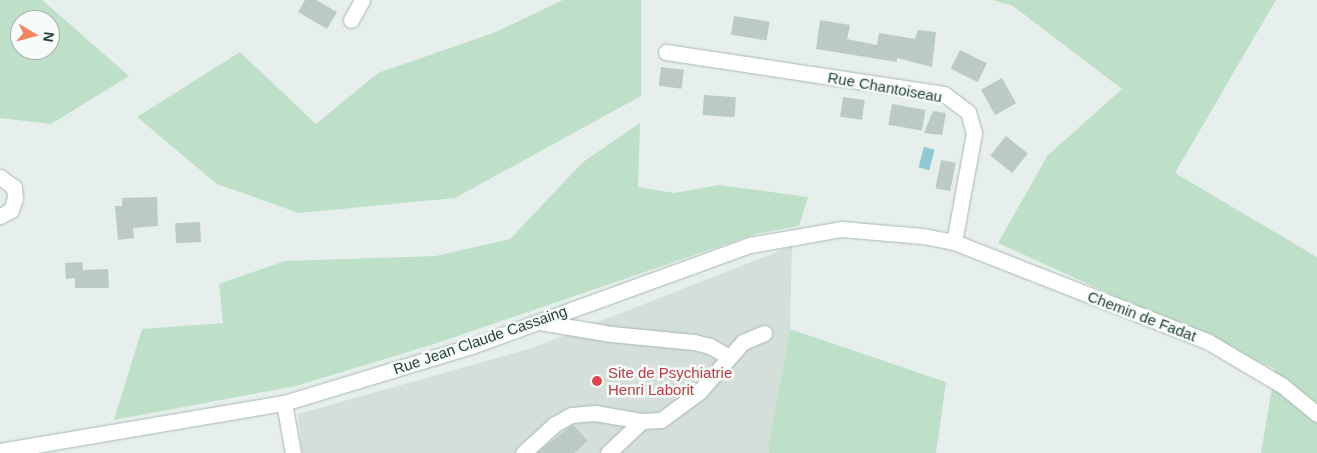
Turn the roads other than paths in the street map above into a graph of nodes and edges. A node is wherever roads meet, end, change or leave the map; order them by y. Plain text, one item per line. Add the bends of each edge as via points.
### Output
1 (362, 0) edge
2 (350, 20) dead end
3 (666, 52) dead end
4 (0, 177) edge
5 (0, 216) edge
6 (954, 242) junction
7 (539, 321) junction
8 (764, 333) dead end
9 (727, 356) junction
10 (284, 403) junction
11 (1317, 414) edge
12 (642, 421) junction
13 (0, 451) edge
14 (293, 453) edge
15 (523, 453) edge
16 (608, 453) edge

1 - 2 street
3 - 6 street, Rue Chantoiseau via 944,94 968,112 974,133
4 - 5 street via 14,187 15,198 11,210
6 - 7 street, Rue Jean Claude Cassaing via 841,229 750,245
6 - 11 street, Chemin de Fadat via 1207,341 1283,386
7 - 9 street via 612,334 694,342 710,346
7 - 10 street, Rue Jean Claude Cassaing via 472,346
8 - 9 street via 743,342
9 - 12 street via 685,404 661,420
10 - 13 street, Rue Jean Claude Cassaing
10 - 14 street
12 - 15 street via 595,413 572,415 555,424
12 - 16 street

